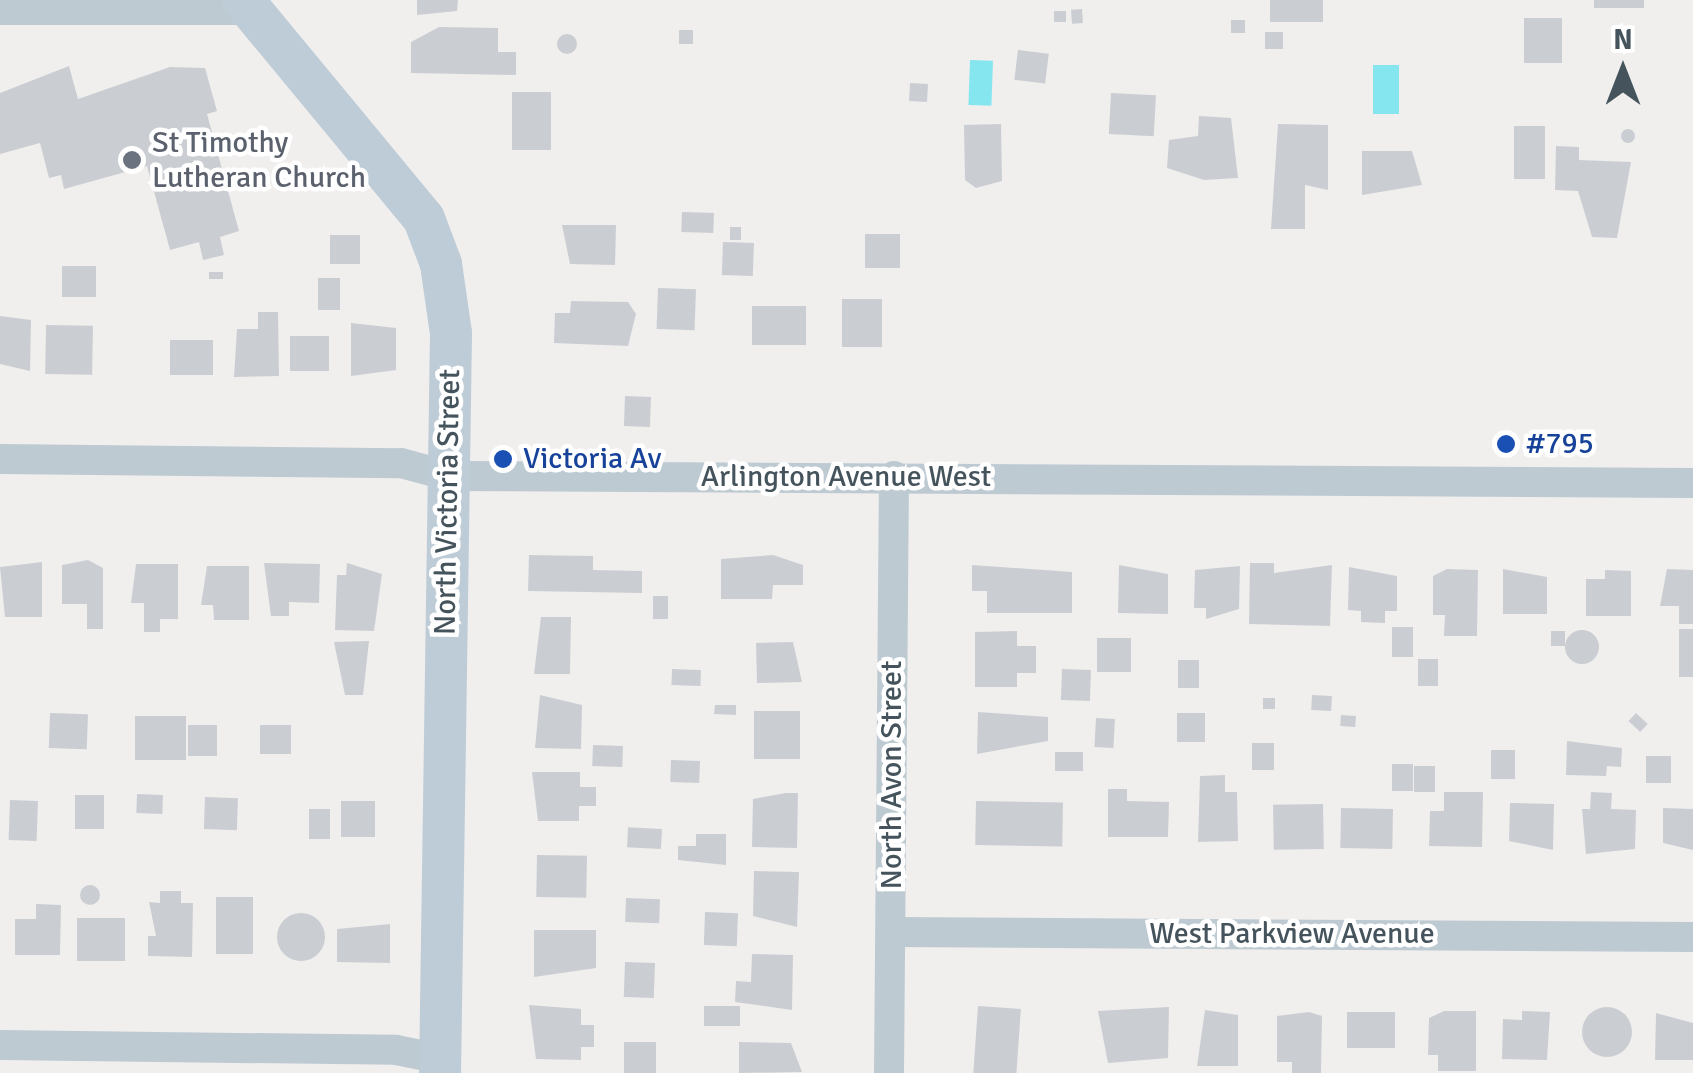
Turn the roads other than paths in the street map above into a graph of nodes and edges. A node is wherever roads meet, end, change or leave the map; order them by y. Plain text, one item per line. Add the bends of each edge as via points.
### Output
1 (246, 5) edge
2 (0, 10) edge
3 (0, 459) edge
4 (448, 476) junction
5 (894, 476) junction
6 (1693, 483) edge
7 (892, 932) junction
8 (1693, 936) edge
9 (0, 1046) edge
10 (440, 1066) edge
11 (889, 1073) edge

1 - 2 street
1 - 4 street, North Victoria Street via 424,219 452,333
3 - 4 street, Arlington Avenue West via 401,463
4 - 5 street, Arlington Avenue West
4 - 10 street, North Victoria Street
5 - 6 street, Arlington Avenue West
5 - 7 street, North Avon Street
7 - 8 street, West Parkview Avenue
7 - 11 street, North Avon Street
9 - 10 street via 396,1050

